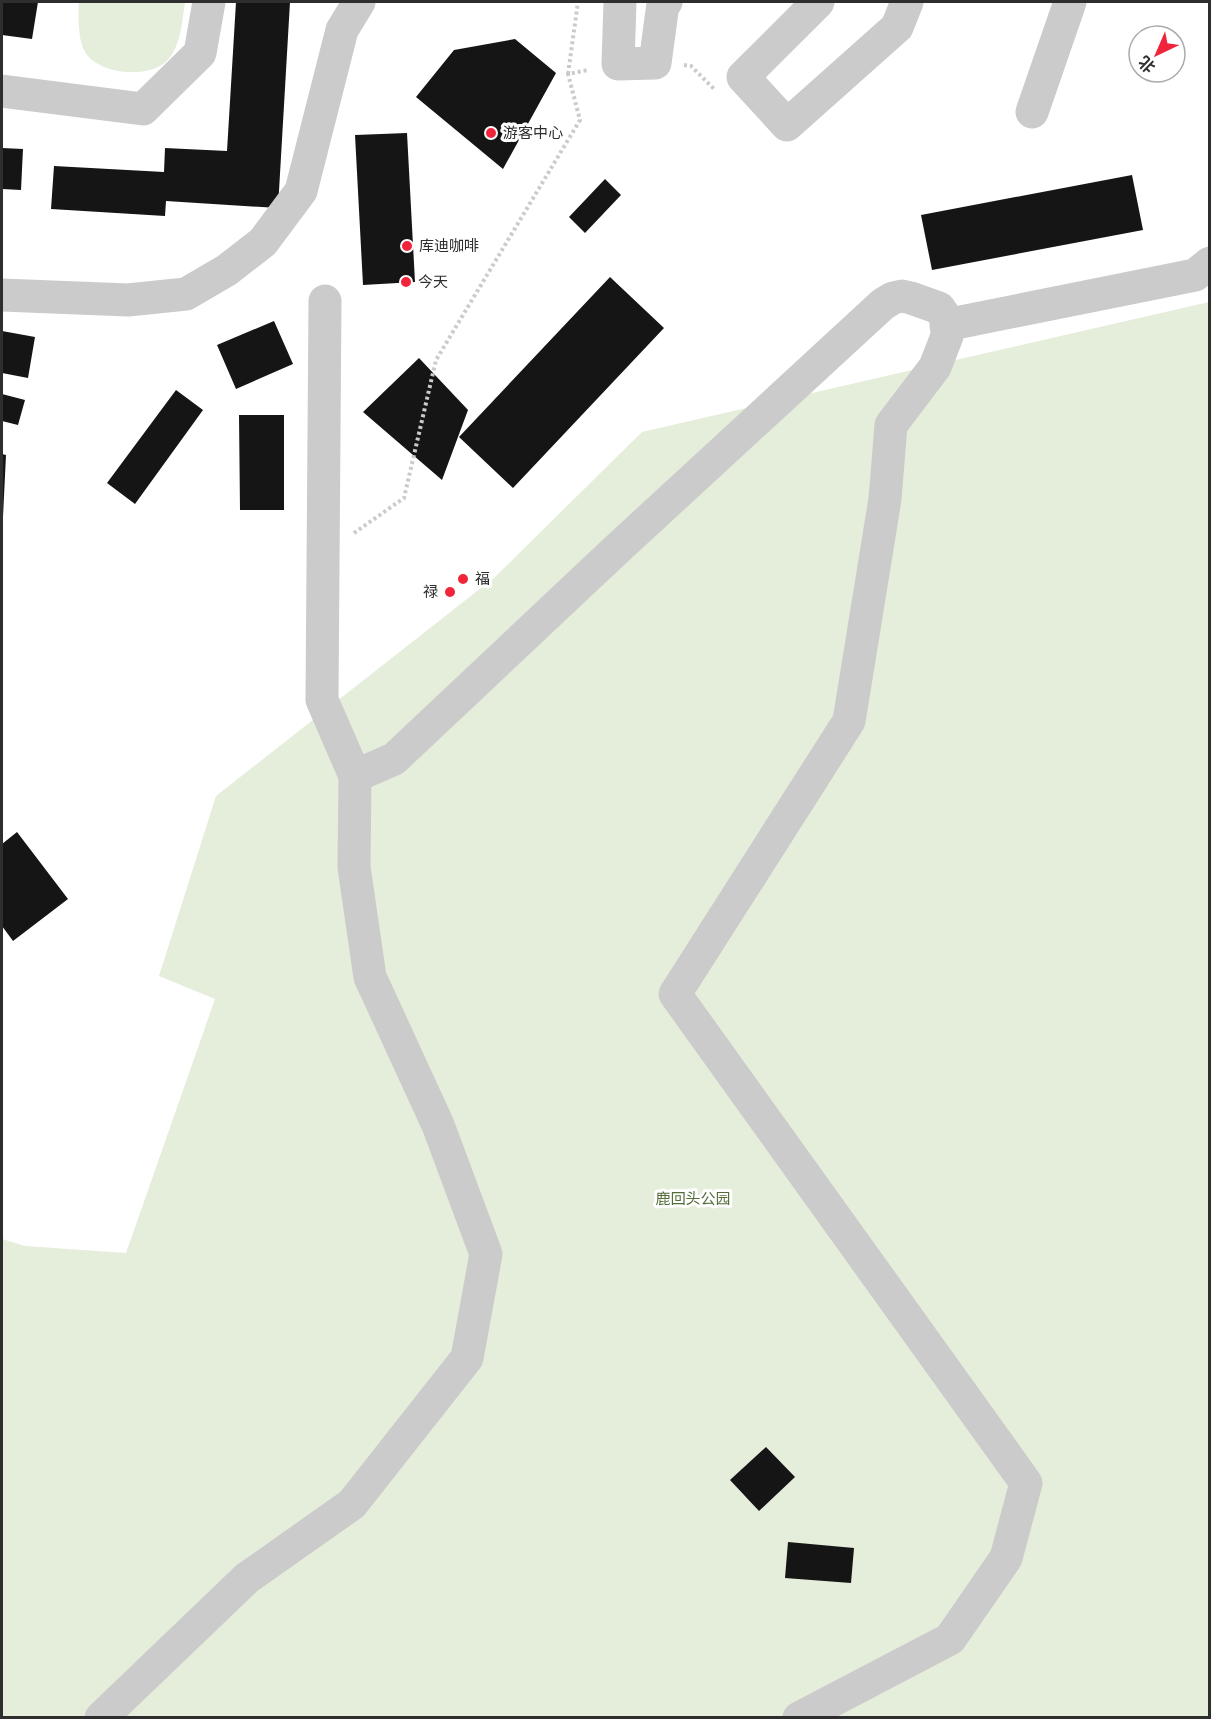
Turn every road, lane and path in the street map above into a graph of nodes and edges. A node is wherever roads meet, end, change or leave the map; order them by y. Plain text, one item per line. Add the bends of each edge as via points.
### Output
1 (209, 2) edge
2 (359, 2) edge
3 (578, 2) edge
4 (620, 2) edge
5 (663, 2) edge
6 (818, 2) edge
7 (907, 2) edge
8 (1070, 2) edge
9 (618, 64) junction
10 (691, 66) dead end
11 (568, 74) junction
12 (2, 91) edge
13 (719, 94) dead end
14 (1032, 112) dead end
15 (1209, 263) edge
16 (2, 295) edge
17 (325, 301) dead end
18 (946, 325) junction
19 (323, 554) junction
20 (355, 776) junction
21 (101, 1718) edge
22 (799, 1718) edge

1 - 12 street via 200,53 143,109
2 - 16 street via 342,30 301,191 263,242 227,270 186,294 128,300
3 - 11 path
4 - 9 street
5 - 9 street via 656,63
6 - 7 street via 743,77 787,125 897,27
8 - 14 street
9 - 11 path
10 - 13 path
11 - 19 path via 580,120 436,360 404,498
15 - 18 street via 1195,275
17 - 19 street
18 - 20 street via 939,308 911,298 893,298 883,304 394,759
18 - 22 street via 947,336 935,367 891,425 885,499 849,721 675,994 1026,1483 1006,1558 950,1639
19 - 20 street via 322,700
20 - 21 street via 354,867 370,976 438,1125 486,1254 466,1358 352,1504 247,1578

